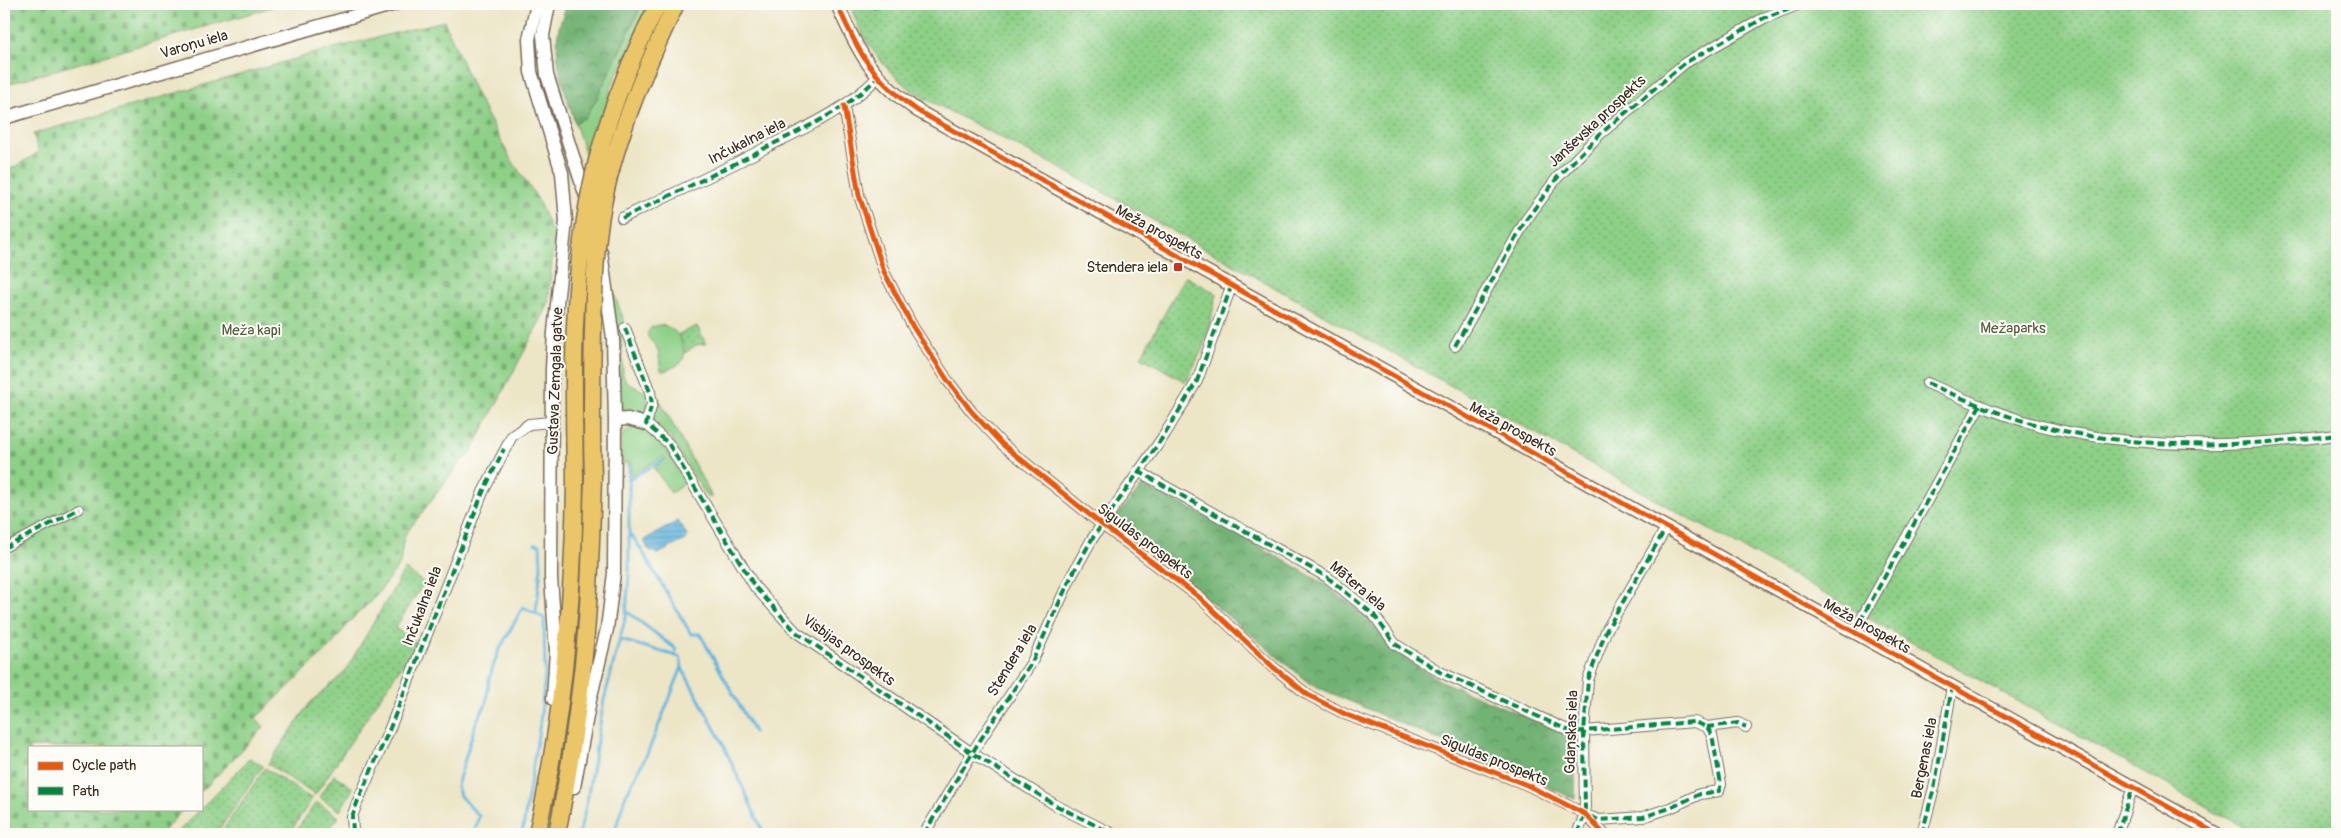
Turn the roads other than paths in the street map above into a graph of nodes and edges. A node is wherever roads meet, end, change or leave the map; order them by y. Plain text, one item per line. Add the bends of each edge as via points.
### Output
1 (395, 4) edge
2 (537, 4) edge
3 (549, 4) edge
4 (658, 4) edge
5 (676, 4) edge
6 (837, 4) edge
7 (1800, 4) edge
8 (877, 78) junction
9 (844, 106) junction
10 (4, 118) edge
11 (622, 218) dead end
12 (604, 269) junction
13 (561, 274) junction
14 (1231, 287) junction
15 (625, 328) dead end
16 (1455, 346) dead end
17 (1927, 383) dead end
18 (1980, 405) junction
19 (615, 420) junction
20 (551, 422) junction
21 (646, 424) junction
22 (2337, 435) edge
23 (1138, 471) junction
24 (79, 509) dead end
25 (1101, 524) junction
26 (1666, 528) junction
27 (4, 548) edge
28 (1854, 632) junction
29 (1952, 687) junction
30 (1707, 727) junction
31 (1746, 727) dead end
32 (1584, 732) junction
33 (972, 753) junction
34 (550, 765) junction
35 (2133, 787) junction
36 (1585, 814) junction
37 (353, 831) dead end
38 (537, 834) edge
39 (558, 834) edge
40 (924, 834) edge
41 (1113, 834) edge
42 (1577, 834) edge
43 (1604, 834) edge
44 (1922, 834) edge
45 (2117, 834) edge
46 (2217, 834) edge

1 - 10 street, Varoņu iela
2 - 13 street, Gustava Zemgala gatve via 530,30 529,56 535,88 562,173 566,221
3 - 12 street via 543,41 546,75 589,204
4 - 34 main road, Gustava Zemgala gatve, bridge via 609,121 586,214 575,313 575,477 569,623
5 - 39 main road, bridge via 651,55 627,122 601,214 594,282 593,477 584,663
6 - 8 street, Meža prospekts via 848,30
7 - 16 street, Janševska prospekts via 1764,18 1685,62 1599,135 1557,178 1526,220
8 - 9 street, Inčukalna iela
8 - 14 street, Meža prospekts via 918,111
9 - 11 street, Inčukalna iela via 704,180
9 - 25 street, Siguldas prospekts via 859,195 869,229 884,272 913,327 948,380 995,437
12 - 13 street via 583,261 571,264
12 - 19 street via 613,338
13 - 20 street, Gustava Zemgala gatve via 554,332
14 - 23 street, Stendera iela via 1197,381
14 - 26 street, Meža prospekts
15 - 21 street via 650,392 652,404
17 - 18 street
18 - 22 street via 2054,429 2128,441 2207,444
18 - 28 street
19 - 21 street via 628,419
19 - 39 street via 611,603 568,820
20 - 34 street, Gustava Zemgala gatve via 551,578 556,650
20 - 37 street, Inčukalna iela via 529,424 512,436 483,492 393,720 356,803
21 - 33 street, Visbijas prospekts via 668,443 756,587 796,632
23 - 25 street, Stendera iela
23 - 32 street, Mātera iela via 1327,577 1374,615 1396,644 1440,672 1572,732
24 - 27 street
25 - 33 street, Stendera iela via 1081,556 1037,654
25 - 36 street, Siguldas prospekts via 1199,597 1273,667 1308,694 1347,715 1527,785
26 - 28 street, Meža prospekts
26 - 32 street, Gdaņskas iela via 1606,632 1588,680
28 - 29 street, Meža prospekts
29 - 35 street, Meža prospekts
29 - 44 street, Bergenas iela via 1935,784
30 - 31 street, Mātera iela via 1738,723
30 - 32 street, Mātera iela via 1694,722
30 - 36 street via 1712,735 1721,784 1719,791 1700,794 1643,817 1599,820
32 - 36 street, Gdaņskas iela
33 - 40 street, Stendera iela
33 - 41 street, Visbijas prospekts via 1057,806
34 - 38 main road, Gustava Zemgala gatve
35 - 45 street
35 - 46 street, Meža prospekts
36 - 42 street, Gdaņskas iela
36 - 43 street, Siguldas prospekts

